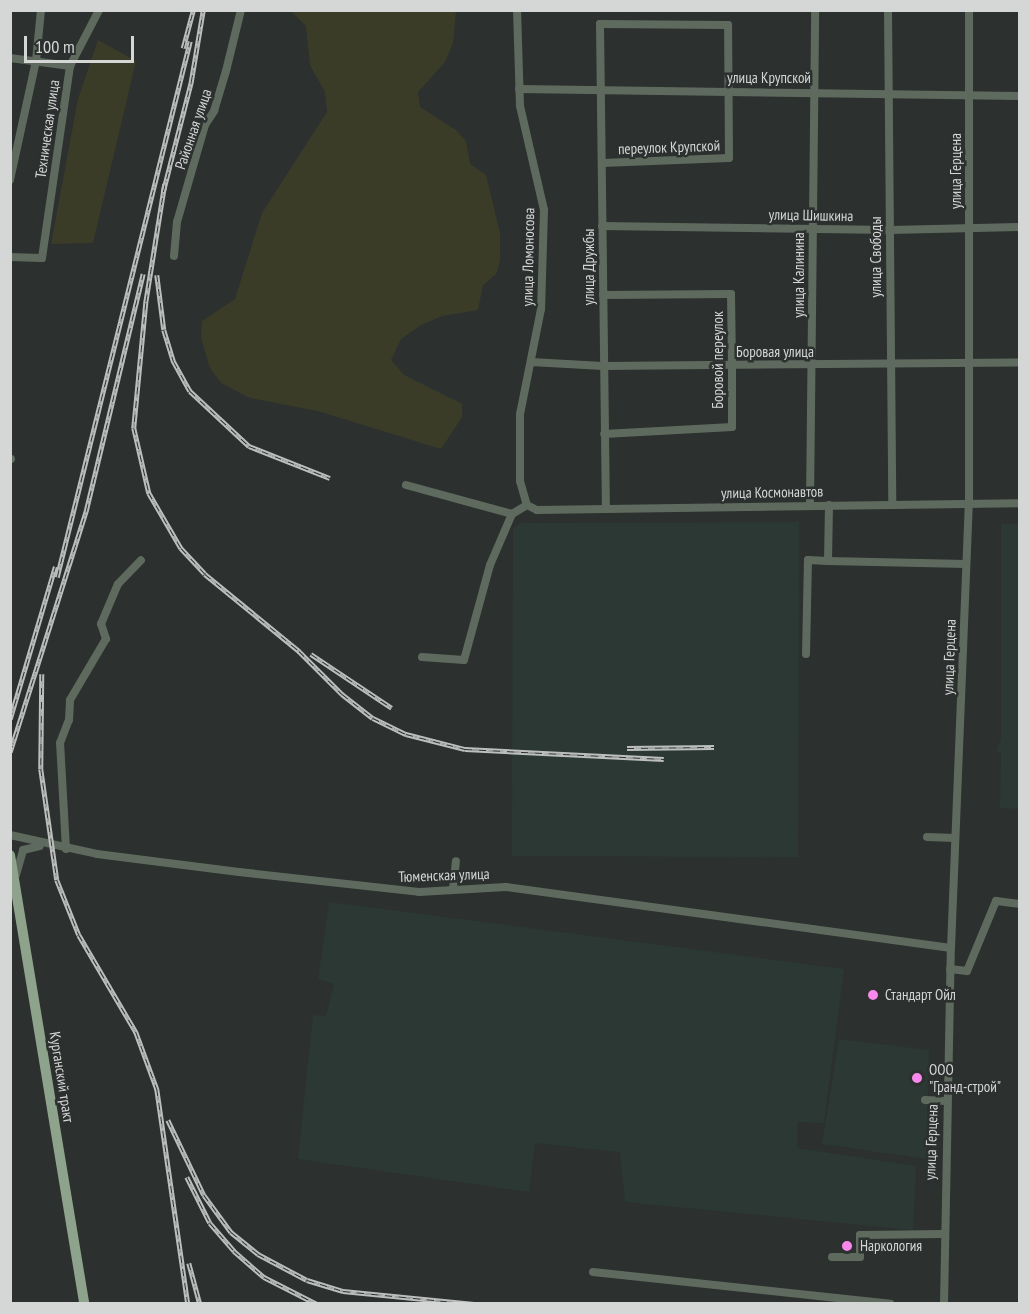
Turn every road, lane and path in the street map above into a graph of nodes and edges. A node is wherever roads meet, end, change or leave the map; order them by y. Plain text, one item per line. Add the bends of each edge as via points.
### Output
1 (41, 10) edge
2 (99, 10) edge
3 (241, 10) edge
4 (517, 10) edge
5 (814, 10) edge
6 (888, 10) edge
7 (969, 10) edge
8 (600, 24) joint
9 (10, 58) edge
10 (36, 61) junction
11 (70, 66) junction
12 (519, 90) junction
13 (601, 90) junction
14 (731, 92) junction
15 (812, 92) junction
16 (888, 93) junction
17 (970, 95) junction
18 (1020, 96) edge
19 (602, 163) junction
20 (10, 180) edge
21 (602, 226) junction
22 (1020, 227) edge
23 (970, 228) junction
24 (813, 229) junction
25 (890, 230) junction
26 (174, 256) dead end
27 (10, 257) edge
28 (603, 295) junction
29 (531, 362) junction
30 (971, 362) junction
31 (1020, 362) edge
32 (891, 365) junction
33 (603, 366) junction
34 (732, 366) junction
35 (812, 366) junction
36 (604, 434) junction
37 (406, 485) dead end
38 (969, 503) junction
39 (1020, 503) edge
40 (829, 504) junction
41 (892, 504) junction
42 (527, 505) junction
43 (810, 505) junction
44 (606, 509) junction
45 (512, 514) junction
46 (141, 560) dead end
47 (828, 561) junction
48 (966, 564) junction
49 (806, 654) dead end
50 (422, 657) dead end
51 (10, 836) edge
52 (927, 837) dead end
53 (956, 838) junction
54 (46, 846) junction
55 (66, 849) junction
56 (10, 855) edge
57 (456, 861) dead end
58 (16, 881) junction
59 (453, 889) junction
60 (1020, 904) edge
61 (951, 948) junction
62 (950, 969) junction
63 (925, 1100) dead end
64 (946, 1101) junction
65 (943, 1234) junction
66 (832, 1257) dead end
67 (593, 1272) dead end
68 (84, 1304) edge
69 (890, 1304) edge
70 (944, 1304) edge

1 - 10 street
2 - 11 street, Техническая улица
3 - 26 street, Районная улица via 214,111 205,125 177,222
4 - 12 street, улица Ломоносова
5 - 15 street, улица Калинина
6 - 16 street, улица Свободы
7 - 17 street, улица Герцена
8 - 13 street, улица Дружбы
8 - 14 street, переулок Крупской via 728,25
9 - 10 street
10 - 11 street
10 - 20 street
11 - 27 street, Техническая улица via 42,258
12 - 13 street, улица Крупской
12 - 29 street, улица Ломоносова via 522,123 541,186 543,210 541,309
13 - 14 street, улица Крупской
13 - 19 street, улица Дружбы
14 - 15 street, улица Крупской
14 - 19 street, переулок Крупской via 729,158
15 - 16 street, улица Крупской
15 - 24 street, улица Калинина
16 - 17 street, улица Крупской
16 - 25 street, улица Свободы
17 - 18 street, улица Крупской
17 - 23 street, улица Герцена
19 - 21 street, улица Дружбы
21 - 24 street, улица Шишкина
21 - 28 street, улица Дружбы
22 - 23 street, улица Шишкина
23 - 25 street, улица Шишкина
23 - 30 street, улица Герцена
24 - 25 street, улица Шишкина
24 - 35 street, улица Калинина
25 - 32 street, улица Свободы
28 - 33 street, улица Дружбы
28 - 34 street, Боровой переулок via 731,294
29 - 33 street, Боровая улица
29 - 42 street, улица Ломоносова via 520,424 520,481
30 - 31 street, Боровая улица
30 - 32 street, Боровая улица
30 - 38 street, улица Герцена
32 - 35 street, Боровая улица
32 - 41 street, улица Свободы
33 - 34 street, Боровая улица
33 - 36 street, улица Дружбы
34 - 35 street, Боровая улица
34 - 36 street, Боровой переулок via 732,427
35 - 43 street, улица Калинина
36 - 44 street, улица Дружбы
37 - 45 street
38 - 39 street, улица Космонавтов
38 - 41 street, улица Космонавтов
38 - 48 street, улица Герцена
40 - 41 street, улица Космонавтов
40 - 43 street, улица Космонавтов
40 - 47 street
42 - 44 street, улица Космонавтов via 537,510
42 - 45 street
43 - 44 street, улица Космонавтов
45 - 50 street via 490,565 464,660
46 - 55 street via 118,584 101,624 106,639 70,700 69,720 60,743
47 - 48 street
47 - 49 street via 808,560
48 - 53 street, улица Герцена
51 - 54 street, Тюменская улица
52 - 53 street
53 - 61 street, улица Герцена
54 - 55 street, Тюменская улица
54 - 58 street via 29,848 20,855
55 - 59 street, Тюменская улица via 373,888 419,892
56 - 58 main road, Курганский тракт
57 - 59 street
58 - 68 main road, Курганский тракт
59 - 61 street, Тюменская улица via 506,887
60 - 62 street via 996,900 967,971
61 - 62 street, улица Герцена
62 - 64 street, улица Герцена
63 - 64 street
64 - 65 street, улица Герцена
65 - 66 street via 860,1235 860,1257
65 - 70 street, улица Герцена
67 - 69 street

